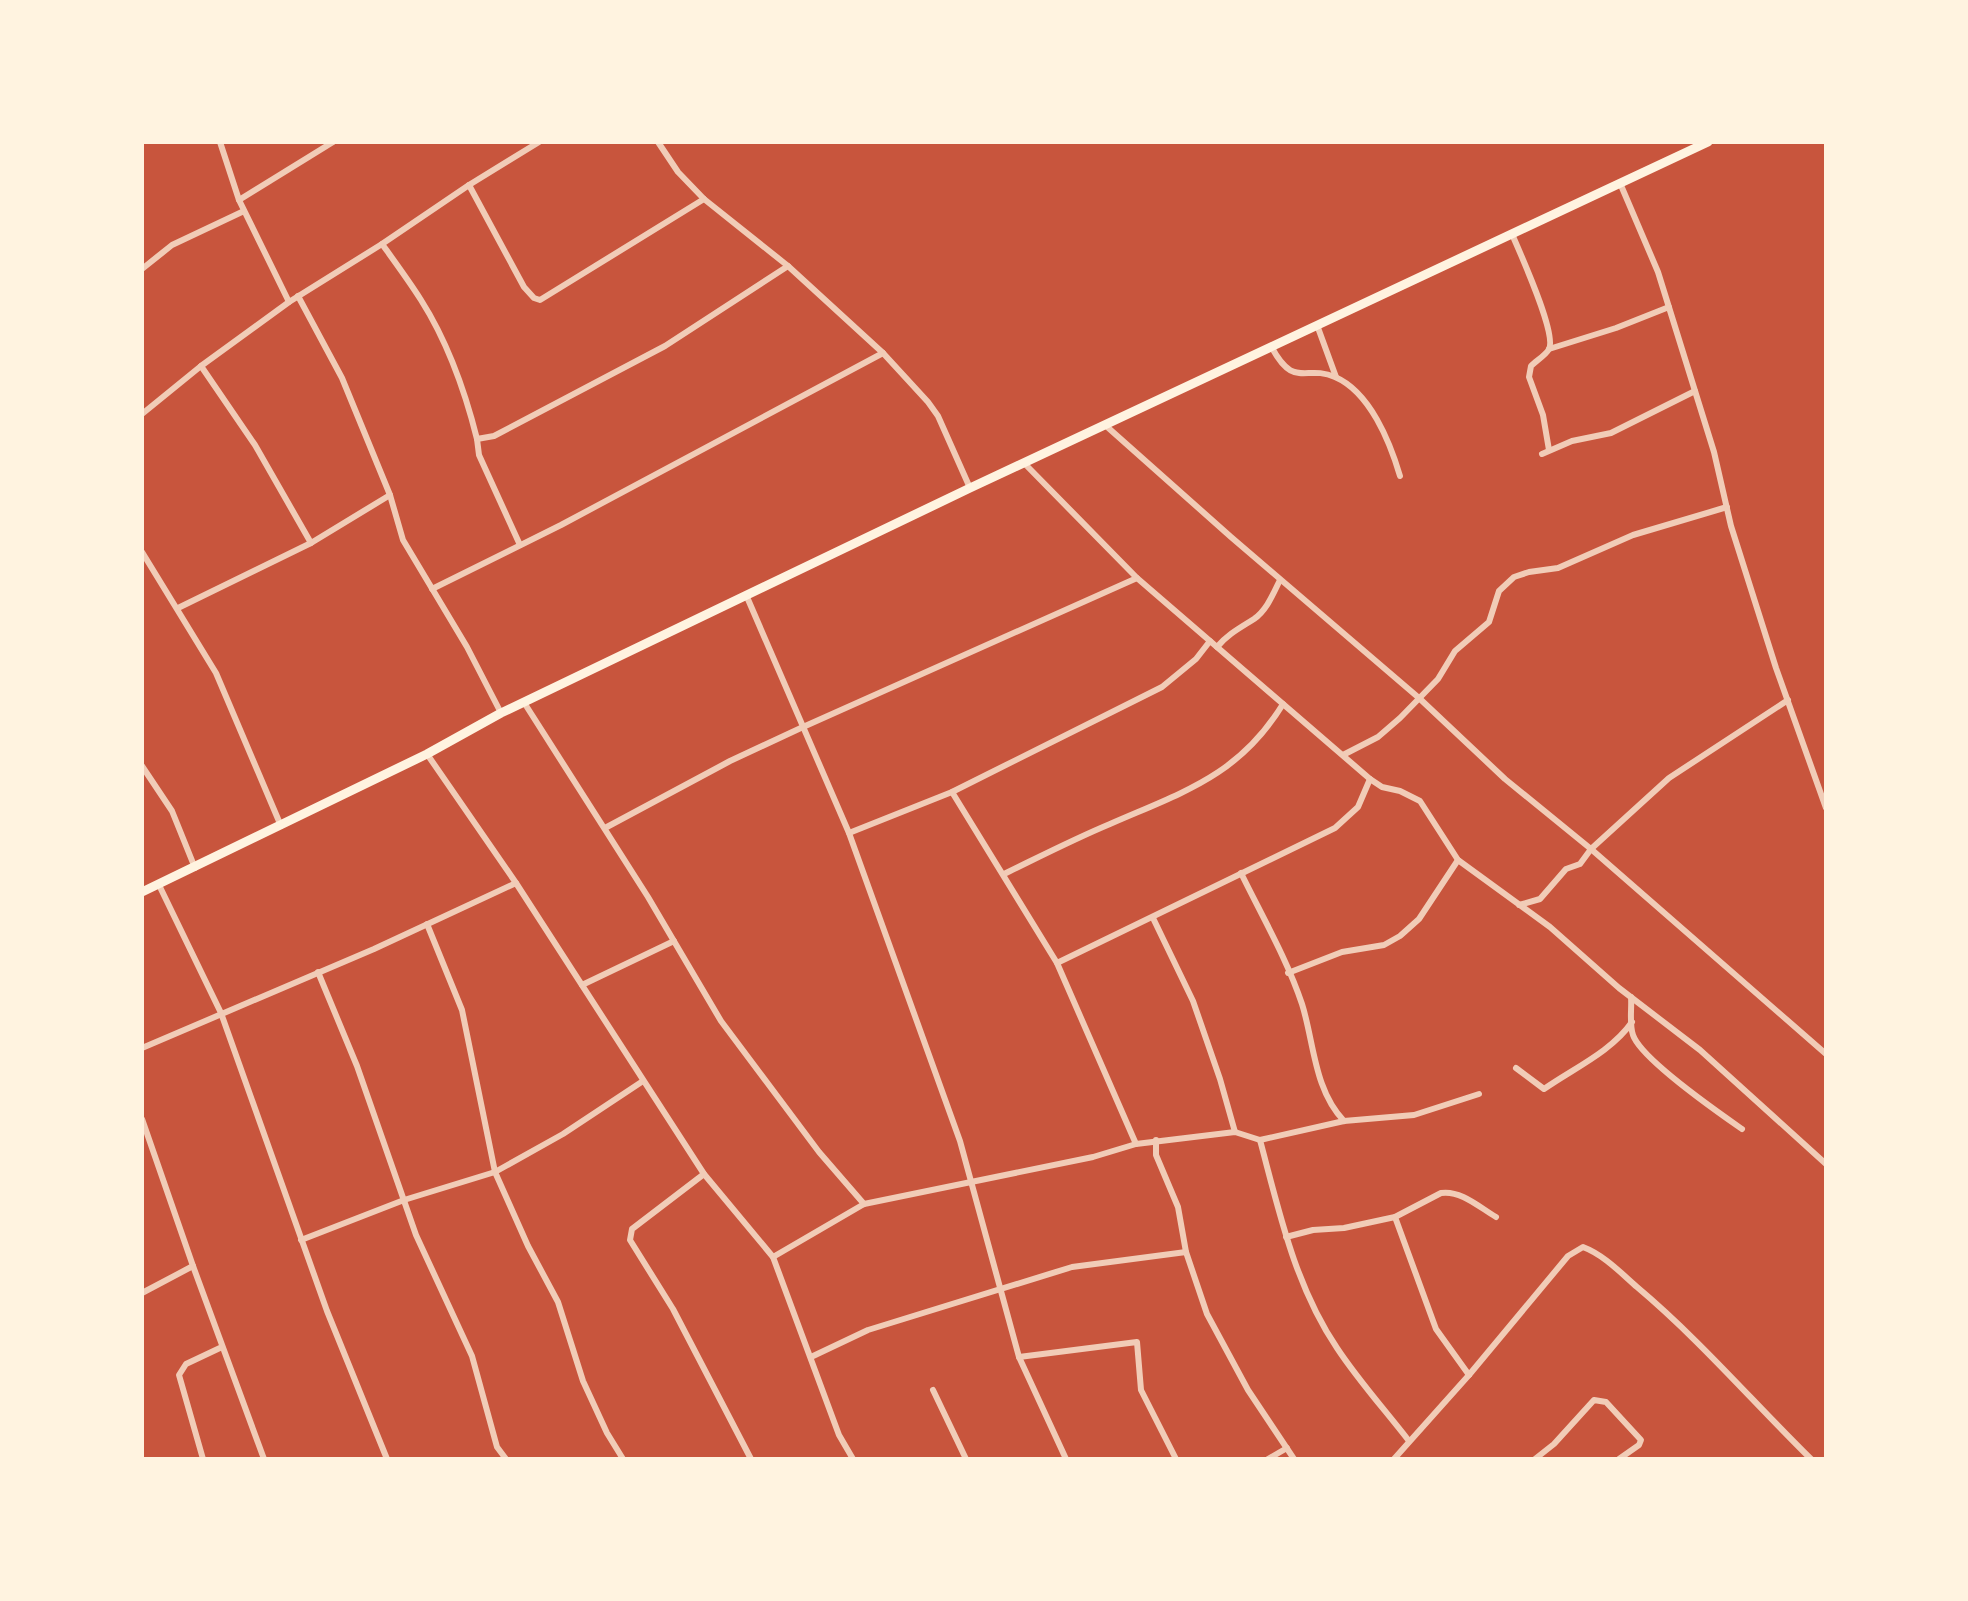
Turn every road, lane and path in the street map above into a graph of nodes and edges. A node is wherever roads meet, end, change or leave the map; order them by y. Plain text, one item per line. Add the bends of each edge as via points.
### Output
1 (220, 142) edge
2 (333, 142) edge
3 (539, 142) edge
4 (658, 142) edge
5 (1708, 142) edge
6 (1620, 183) junction
7 (469, 185) junction
8 (704, 199) junction
9 (239, 200) junction
10 (244, 211) junction
11 (1512, 234) junction
12 (382, 244) junction
13 (788, 266) junction
14 (142, 269) edge
15 (298, 296) junction
16 (289, 302) junction
17 (1669, 307) junction
18 (1317, 325) junction
19 (1271, 346) junction
20 (1549, 349) junction
21 (883, 353) junction
22 (201, 366) junction
23 (1336, 377) junction
24 (1695, 391) junction
25 (142, 414) edge
26 (1105, 425) junction
27 (477, 439) junction
28 (1025, 464) junction
29 (1400, 476) dead end
30 (970, 488) junction
31 (390, 495) junction
32 (1727, 507) junction
33 (311, 543) junction
34 (520, 545) junction
35 (142, 552) edge
36 (1137, 578) junction
37 (1280, 580) junction
38 (432, 589) junction
39 (747, 597) junction
40 (178, 608) junction
41 (1210, 641) junction
42 (1217, 647) junction
43 (1419, 698) junction
44 (1788, 700) junction
45 (525, 704) junction
46 (1283, 704) junction
47 (501, 713) junction
48 (803, 727) junction
49 (427, 754) junction
50 (1343, 755) junction
51 (142, 766) edge
52 (1370, 779) junction
53 (952, 792) junction
54 (1826, 808) edge
55 (281, 826) junction
56 (605, 828) junction
57 (849, 833) junction
58 (1591, 849) junction
59 (1458, 860) junction
60 (195, 868) junction
61 (1241, 873) junction
62 (1004, 874) junction
63 (516, 883) junction
64 (159, 885) junction
65 (142, 892) edge
66 (1519, 905) junction
67 (1153, 918) junction
68 (427, 924) junction
69 (674, 941) junction
70 (1057, 963) junction
71 (318, 972) junction
72 (1288, 973) junction
73 (582, 985) junction
74 (1631, 997) junction
75 (221, 1013) junction
76 (1632, 1022) junction
77 (142, 1048) edge
78 (1826, 1054) edge
79 (1516, 1068) dead end
80 (643, 1081) junction
81 (1479, 1094) dead end
82 (142, 1119) edge
83 (1344, 1121) junction
84 (1742, 1129) dead end
85 (1235, 1132) junction
86 (1156, 1140) junction
87 (1260, 1140) junction
88 (1136, 1144) junction
89 (1826, 1164) edge
90 (495, 1172) junction
91 (704, 1174) junction
92 (971, 1182) junction
93 (404, 1200) junction
94 (864, 1204) junction
95 (1395, 1217) junction
96 (1496, 1217) dead end
97 (1286, 1237) junction
98 (301, 1240) junction
99 (1186, 1252) junction
100 (773, 1257) junction
101 (193, 1266) junction
102 (999, 1289) junction
103 (142, 1293) edge
104 (222, 1347) junction
105 (811, 1357) junction
106 (1019, 1357) junction
107 (1469, 1375) junction
108 (933, 1390) dead end
109 (1409, 1441) junction
110 (1287, 1448) junction
111 (203, 1459) edge
112 (264, 1459) edge
113 (387, 1459) edge
114 (506, 1459) edge
115 (623, 1459) edge
116 (751, 1459) edge
117 (853, 1459) edge
118 (966, 1459) edge
119 (1066, 1459) edge
120 (1176, 1459) edge
121 (1268, 1459) edge
122 (1294, 1459) edge
123 (1394, 1459) edge
124 (1535, 1459) edge
125 (1619, 1459) edge
126 (1811, 1459) edge

1 - 9 street
2 - 9 street
3 - 7 street
4 - 8 street
5 - 6 main road
6 - 11 main road
6 - 17 street
7 - 8 street via 524,287 540,300
7 - 12 street
8 - 13 street
9 - 10 street
10 - 14 street via 172,245
10 - 16 street
11 - 18 main road
11 - 20 street via 1543,306
12 - 15 street
12 - 27 street via 438,332
13 - 21 street
13 - 27 street via 665,346 494,436
15 - 16 street
15 - 31 street via 342,378
16 - 22 street
17 - 20 street
17 - 24 street
18 - 19 main road
18 - 23 street
19 - 23 street via 1288,369
19 - 26 main road
20 - 24 street via 1531,366 1529,377 1543,415 1545,452 1611,433
21 - 30 street via 938,416
21 - 34 street
22 - 25 street
22 - 33 street via 255,445
23 - 29 street via 1375,418
24 - 32 street
26 - 28 main road
26 - 37 street
27 - 34 street via 479,455
28 - 30 main road
28 - 36 street
30 - 39 main road
31 - 33 street
31 - 38 street via 403,540
32 - 43 street via 1633,535 1558,568 1514,577 1499,591 1489,622 1455,651
32 - 44 street
33 - 40 street
34 - 38 street
35 - 40 street
36 - 41 street
36 - 48 street
37 - 42 street via 1256,618
37 - 43 street
38 - 47 street
39 - 45 main road
39 - 48 street
40 - 55 street via 216,673
41 - 42 street
41 - 53 street via 1162,687
42 - 46 street
43 - 50 street via 1378,737
43 - 58 street
44 - 54 street
44 - 58 street via 1669,778
45 - 47 main road
45 - 56 street
46 - 50 street
46 - 62 street via 1261,738 1200,785
47 - 49 main road
48 - 56 street
48 - 57 street
49 - 55 main road
49 - 63 street
50 - 52 street
51 - 60 street via 172,811
52 - 59 street via 1420,801
52 - 61 street via 1358,807 1335,828
53 - 57 street
53 - 62 street
55 - 60 main road
56 - 69 street
57 - 92 street
58 - 66 street via 1540,899
58 - 78 street
59 - 66 street
59 - 72 street via 1419,919 1400,936
60 - 64 main road
61 - 67 street
61 - 72 street
62 - 70 street
63 - 68 street
63 - 73 street
64 - 65 main road
64 - 75 street
66 - 74 street
67 - 70 street
67 - 85 street via 1193,1001
68 - 71 street
68 - 90 street via 462,1010
69 - 73 street
69 - 94 street via 721,1021
70 - 88 street
71 - 75 street
71 - 93 street
72 - 83 street via 1302,1003 1319,1074
73 - 80 street
74 - 76 street
74 - 89 street via 1700,1050
75 - 77 street
75 - 98 street
76 - 79 street via 1593,1058 1544,1089
76 - 84 street via 1633,1036 1645,1052
80 - 90 street
80 - 91 street
81 - 83 street via 1414,1115
82 - 101 street
83 - 87 street
85 - 86 street
85 - 87 street
86 - 88 street
86 - 99 street
87 - 97 street
88 - 92 street
90 - 93 street
90 - 115 street via 558,1302 583,1381
91 - 100 street
91 - 116 street via 632,1229 630,1240 673,1309
92 - 94 street
92 - 102 street
93 - 98 street
93 - 114 street via 472,1356 497,1447
94 - 100 street
95 - 96 street via 1450,1192
95 - 97 street
95 - 107 street via 1436,1329
97 - 109 street via 1310,1301 1337,1349
98 - 113 street
99 - 102 street via 1072,1267
99 - 110 street via 1207,1314
100 - 105 street
101 - 103 street
101 - 104 street
102 - 105 street via 868,1330
102 - 106 street
104 - 111 street via 186,1364 179,1375
104 - 112 street
105 - 117 street
106 - 119 street
106 - 120 street via 1137,1342 1141,1390
107 - 109 street
107 - 126 street via 1568,1256 1583,1247 1664,1310
108 - 118 street
109 - 123 street
110 - 121 street
110 - 122 street
124 - 125 street via 1594,1400 1606,1402 1641,1440

